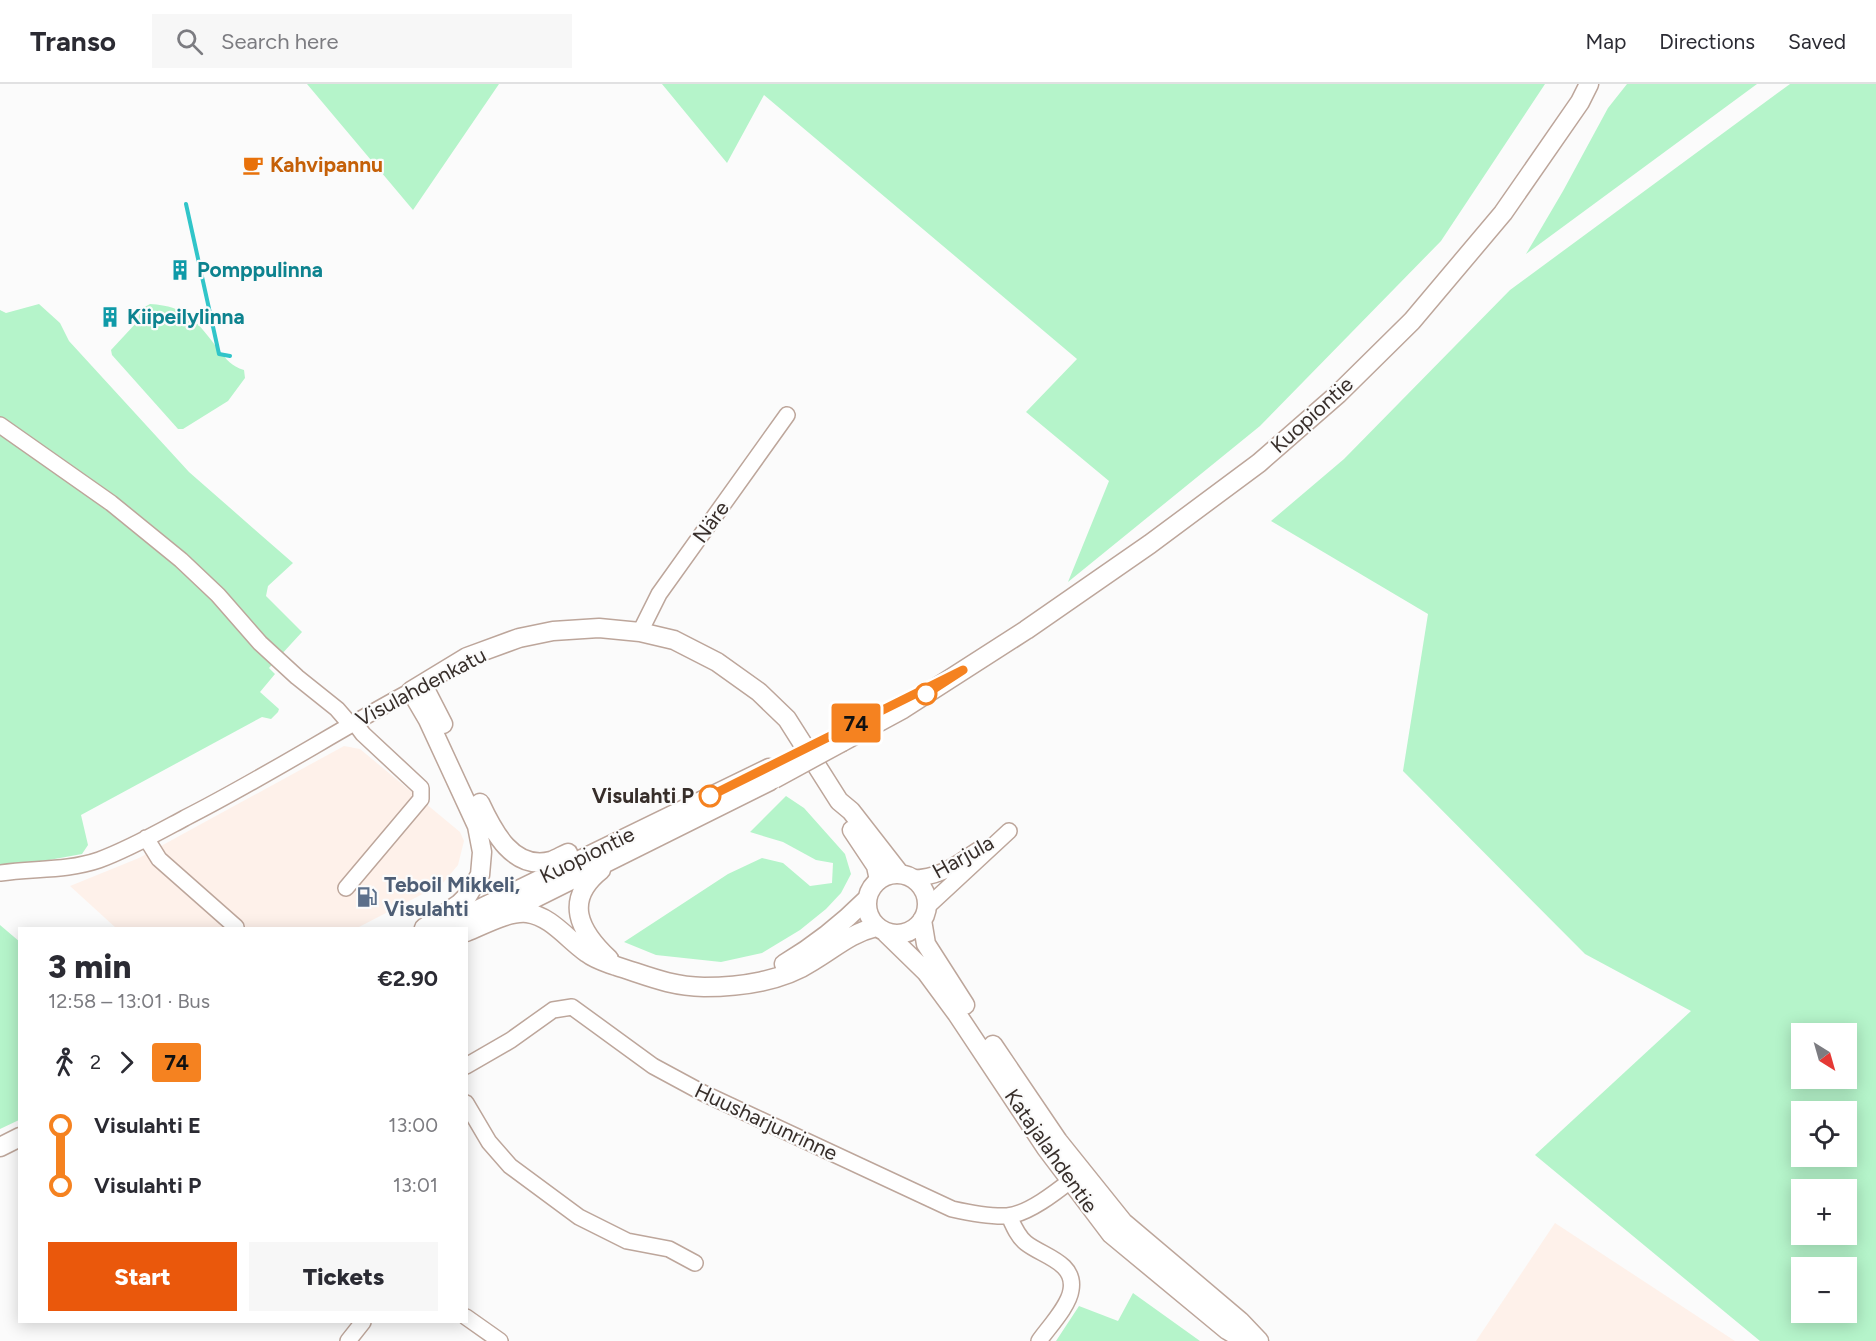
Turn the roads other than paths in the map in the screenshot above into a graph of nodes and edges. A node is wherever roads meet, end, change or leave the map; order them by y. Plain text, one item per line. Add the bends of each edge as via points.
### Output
1 (1589, 84) edge
2 (787, 415) dead end
3 (0, 425) edge
4 (640, 632) junction
5 (417, 688) junction
6 (352, 723) junction
7 (838, 801) junction
8 (672, 822) junction
9 (146, 838) junction
10 (0, 873) edge
11 (906, 876) junction
12 (879, 880) junction
13 (346, 888) dead end
14 (867, 898) junction
15 (925, 914) junction
16 (236, 927) edge
17 (425, 927) edge
18 (440, 927) edge
19 (468, 930) edge
20 (468, 930) edge
21 (881, 930) junction
22 (617, 966) junction
23 (738, 984) junction
24 (468, 1065) edge
25 (468, 1106) edge
26 (18, 1138) edge
27 (0, 1147) edge
28 (1075, 1176) junction
29 (1009, 1216) junction
30 (695, 1263) dead end
31 (468, 1318) edge
32 (362, 1323) edge
33 (348, 1341) edge
34 (500, 1341) edge
35 (1039, 1341) edge
36 (1246, 1341) edge
37 (1258, 1341) edge

1 - 8 street, Kuopiontie via 1503,213 1412,321 1338,394 1259,463 1150,544 963,670
2 - 4 street, Näre via 658,594
3 - 6 street via 111,503 181,560 260,643
4 - 5 street, Visulahdenkatu via 599,628 553,630 519,638 467,657
4 - 7 street, Visulahdenkatu via 674,640 717,662 759,692 787,719
5 - 6 street, Visulahdenkatu
5 - 8 street via 489,822 502,843 519,857 551,861 607,835
5 - 17 street via 477,826 482,852 480,874 468,895
6 - 9 street, Visulahdenkatu
6 - 13 street via 421,788 421,799
7 - 11 street, Visulahdenkatu
7 - 12 street, Visulahdenkatu via 843,816 876,866
8 - 18 street, Kuopiontie
8 - 19 street, Kuopiontie
8 - 22 street via 599,871 581,891 578,914 582,925
9 - 10 street, Visulahdenkatu via 97,861 45,871
9 - 16 street via 159,859
11 - 12 street via 888,875
11 - 15 street via 921,885 926,896
11 - 15 street, Harjula via 927,878 941,874 1009,831
12 - 14 street
14 - 21 street via 870,918
14 - 23 street via 812,947 778,968
15 - 21 street via 913,930 900,934
15 - 28 street, Katajalahdentie via 926,944 937,964
20 - 22 street via 513,914 529,913 548,921 598,961
21 - 23 street via 860,931 812,963 785,975
21 - 28 street, Katajalahdentie via 926,972
22 - 23 street via 646,978 684,985
24 - 29 street, Huusharjunrinne via 553,1010 572,1007 653,1066 703,1093 952,1209
25 - 30 street via 489,1142 510,1166 579,1217 627,1241 669,1249
26 - 27 street
28 - 29 street, Huusharjunrinne via 1029,1208
28 - 36 street, Katajalahdentie via 1111,1234 1227,1330
28 - 37 street, Katajalahdentie
29 - 35 street via 1025,1242 1059,1261 1068,1273 1071,1290 1064,1307
31 - 34 street
32 - 33 street

